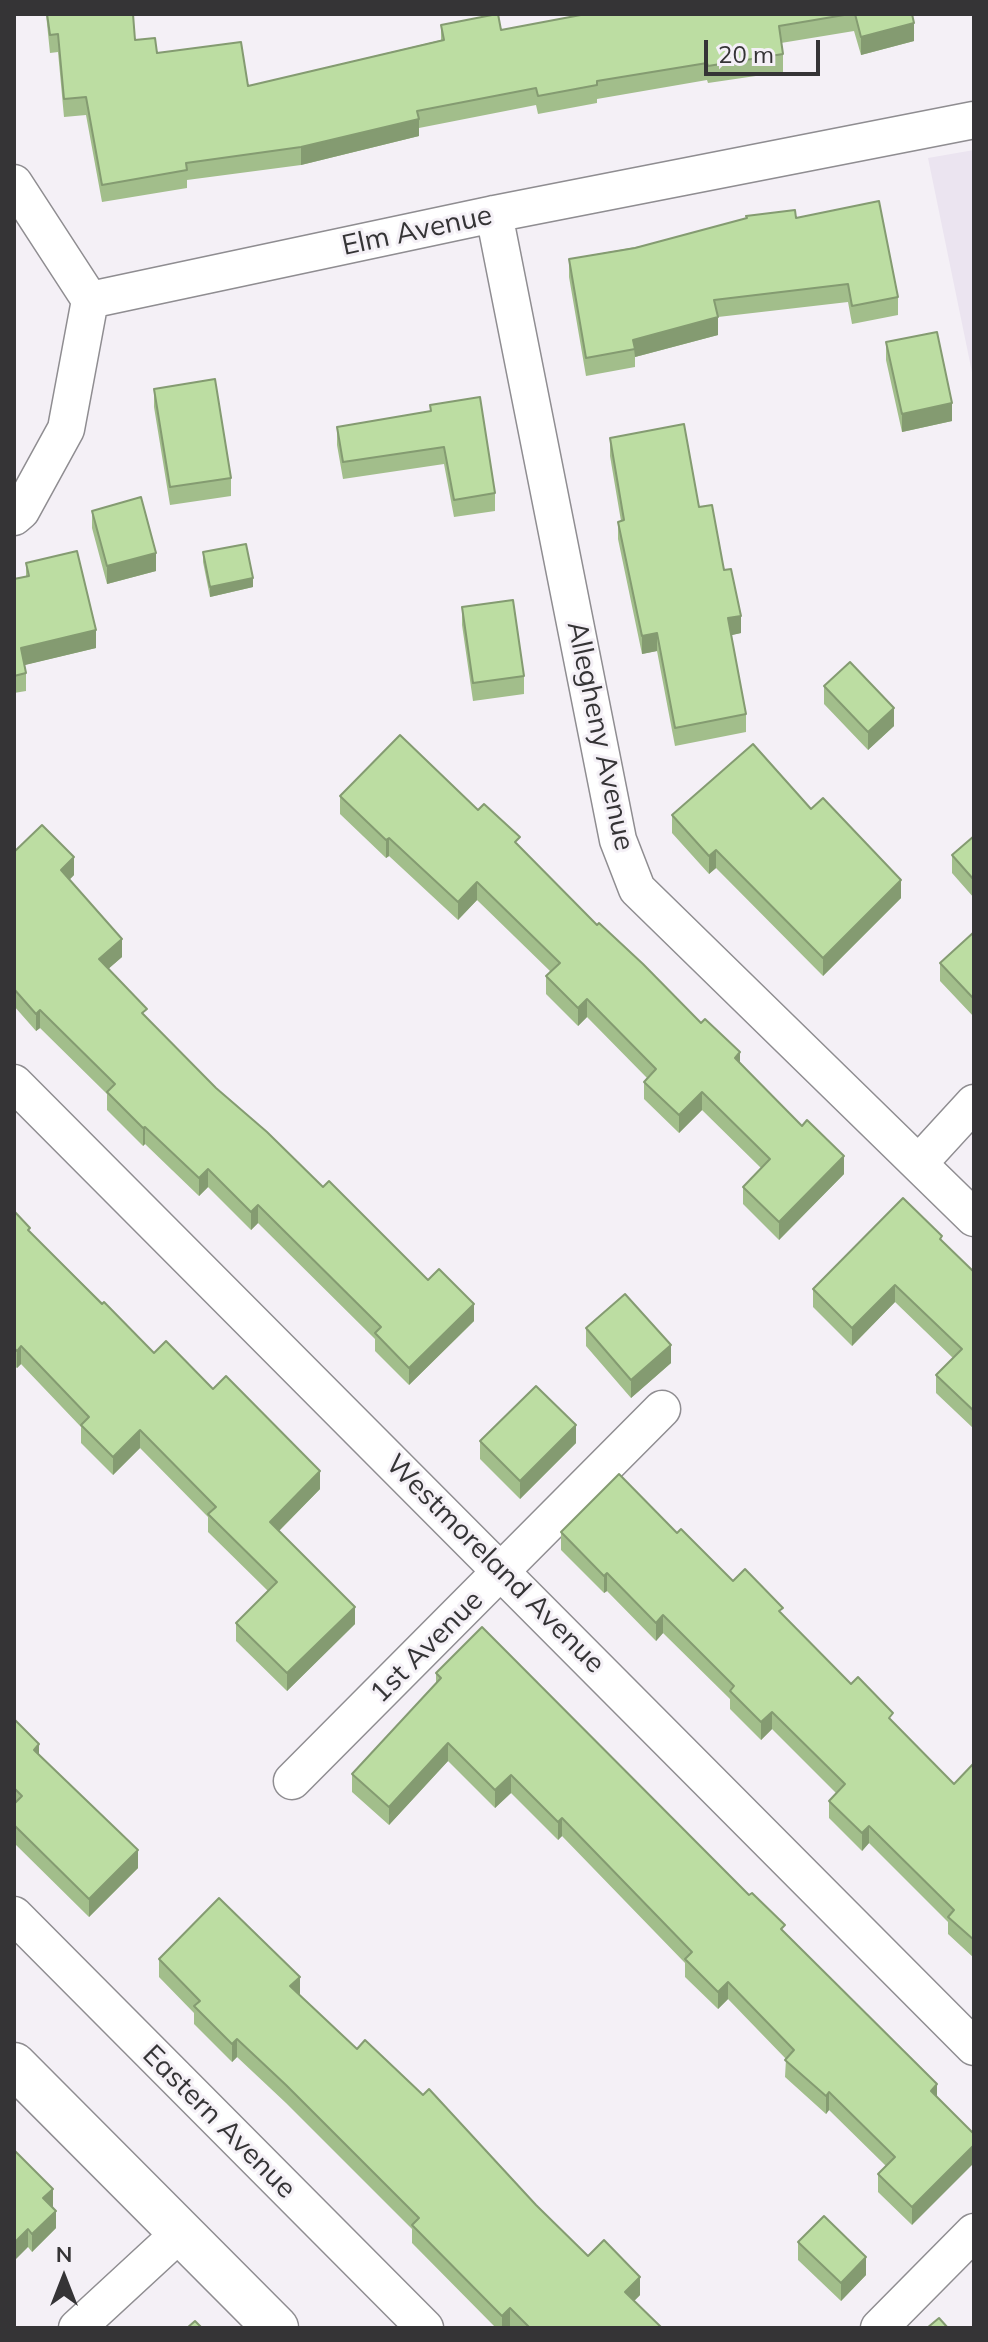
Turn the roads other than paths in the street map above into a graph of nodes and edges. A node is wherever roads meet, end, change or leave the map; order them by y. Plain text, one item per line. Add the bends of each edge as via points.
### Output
1 (974, 120) edge
2 (14, 183) edge
3 (494, 214) junction
4 (90, 300) junction
5 (14, 517) edge
6 (14, 1083) edge
7 (974, 1103) edge
8 (919, 1163) junction
9 (974, 1218) edge
10 (662, 1409) dead end
11 (502, 1571) junction
12 (292, 1781) dead end
13 (14, 1915) edge
14 (974, 2047) edge
15 (14, 2065) edge
16 (181, 2232) junction
17 (974, 2232) edge
18 (77, 2328) edge
19 (276, 2328) edge
20 (425, 2328) edge
21 (879, 2328) edge

1 - 3 street, Elm Avenue
2 - 4 street
3 - 4 street, Elm Avenue
3 - 8 street, Allegheny Avenue via 618,840 637,889
4 - 5 street via 66,429
6 - 11 street, Westmoreland Avenue
7 - 8 street
8 - 9 street, Allegheny Avenue
10 - 11 street, 1st Avenue
11 - 12 street, 1st Avenue
11 - 14 street, Westmoreland Avenue
13 - 20 street, Eastern Avenue
15 - 16 street
16 - 18 street
16 - 19 street
17 - 21 street

